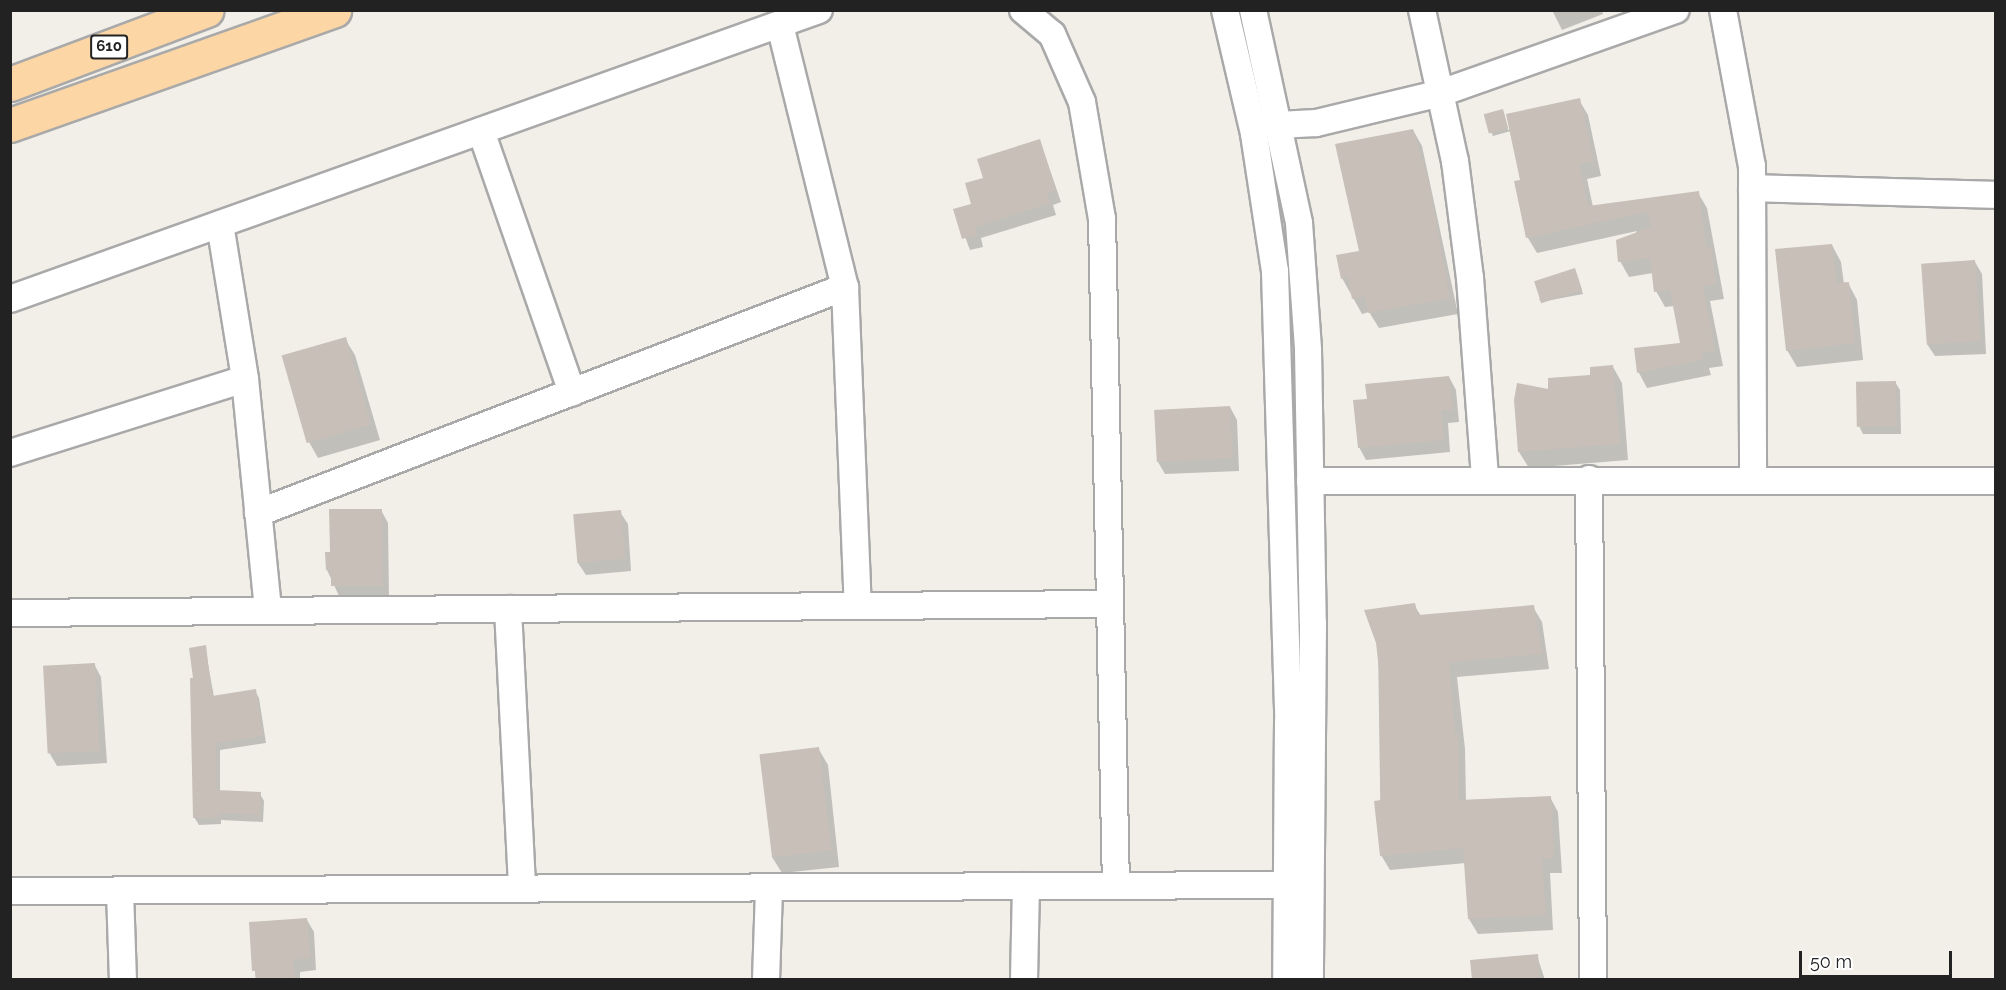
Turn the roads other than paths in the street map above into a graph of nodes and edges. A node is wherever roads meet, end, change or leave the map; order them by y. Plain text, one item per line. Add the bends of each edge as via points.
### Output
1 (207, 10) edge
2 (334, 10) edge
3 (819, 10) edge
4 (1023, 10) edge
5 (1225, 10) edge
6 (1253, 10) edge
7 (1422, 10) edge
8 (1676, 10) edge
9 (1723, 10) edge
10 (780, 25) junction
11 (10, 84) edge
12 (1441, 93) junction
13 (10, 125) edge
14 (1278, 126) junction
15 (482, 131) junction
16 (1752, 188) junction
17 (1995, 195) edge
18 (220, 224) junction
19 (845, 287) junction
20 (10, 298) edge
21 (245, 379) junction
22 (572, 393) junction
23 (10, 453) edge
24 (1485, 479) junction
25 (1589, 479) junction
26 (1753, 480) junction
27 (1310, 481) junction
28 (1995, 481) edge
29 (258, 513) junction
30 (1110, 604) junction
31 (858, 606) junction
32 (508, 609) junction
33 (268, 611) junction
34 (10, 613) edge
35 (1288, 885) junction
36 (1026, 886) junction
37 (1116, 886) junction
38 (769, 888) junction
39 (522, 889) junction
40 (10, 891) edge
41 (120, 891) junction
42 (123, 980) edge
43 (766, 980) edge
44 (1024, 980) edge
45 (1286, 980) edge
46 (1310, 980) edge
47 (1593, 980) edge

1 - 11 main road, 610
2 - 13 main road
3 - 10 street
4 - 30 street via 1052,34 1082,102 1102,219
5 - 35 street via 1254,134 1275,271 1288,722
6 - 14 street
7 - 12 street
8 - 12 street
9 - 16 street via 1752,166
10 - 15 street
10 - 19 street
12 - 14 street via 1316,123
12 - 24 street via 1455,161 1470,278
14 - 27 street via 1299,223 1308,350
15 - 18 street
15 - 22 street
16 - 17 street
16 - 26 street
18 - 20 street
18 - 21 street
19 - 22 street
19 - 31 street
21 - 23 street
21 - 29 street
22 - 29 street
24 - 25 street
24 - 27 street
25 - 26 street
25 - 47 street
26 - 28 street
27 - 46 street
29 - 33 street
30 - 31 street
30 - 37 street
31 - 32 street
32 - 33 street
32 - 39 street
33 - 34 street
35 - 37 street
35 - 45 street
36 - 37 street
36 - 38 street
36 - 44 street
38 - 39 street
38 - 43 street
39 - 41 street
40 - 41 street
41 - 42 street

